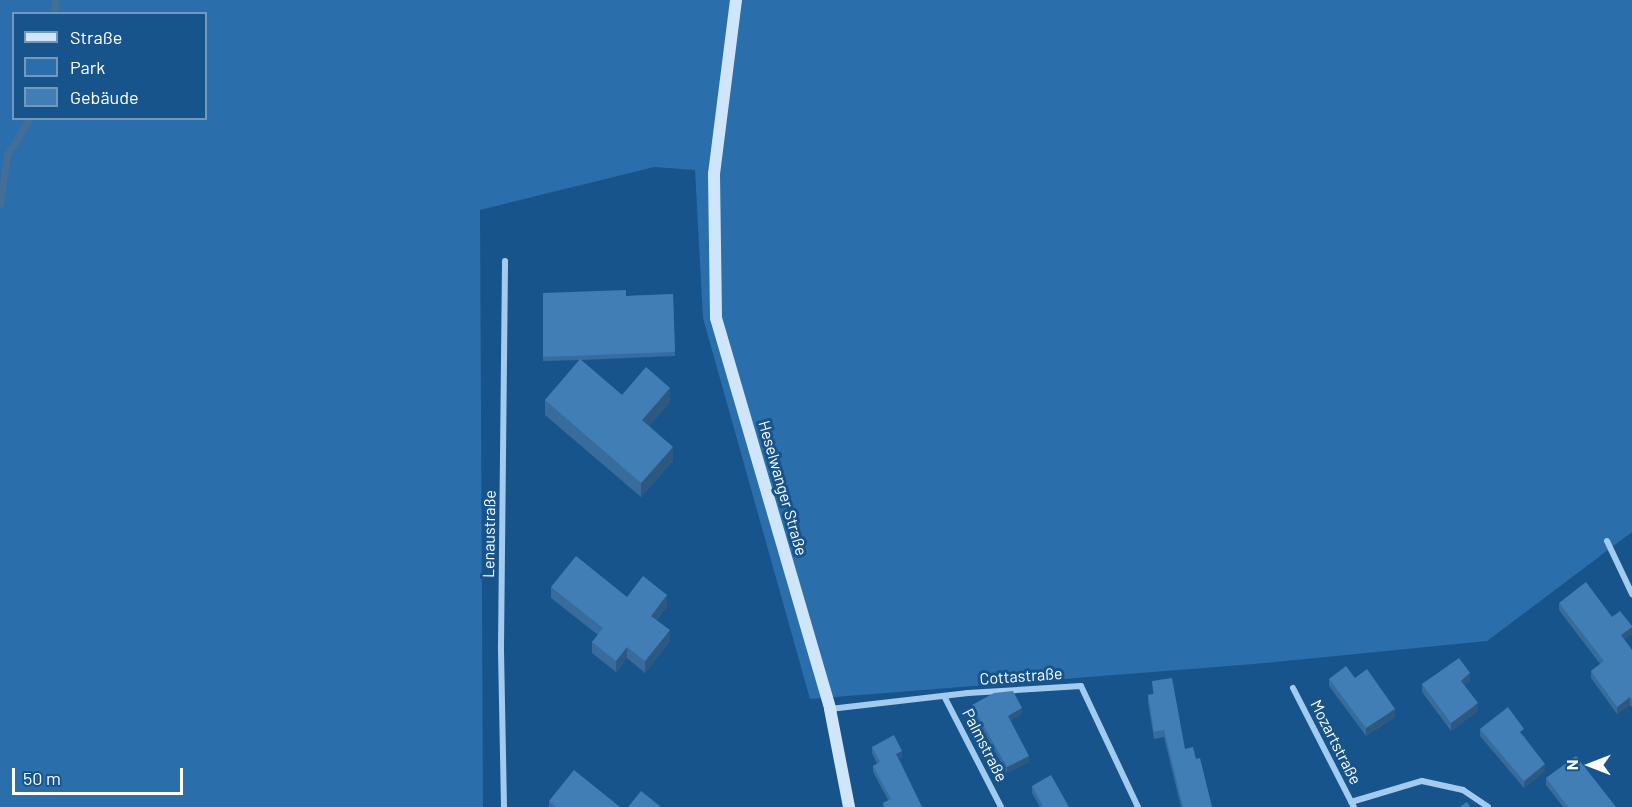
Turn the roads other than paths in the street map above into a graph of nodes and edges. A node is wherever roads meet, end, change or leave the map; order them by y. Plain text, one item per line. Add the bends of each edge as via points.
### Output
1 (736, 0) edge
2 (505, 261) dead end
3 (1607, 541) dead end
4 (1632, 594) edge
5 (1293, 688) dead end
6 (944, 696) junction
7 (830, 709) junction
8 (1353, 805) edge
9 (504, 807) edge
10 (849, 807) edge
11 (1001, 807) edge
12 (1138, 807) edge
13 (1488, 807) edge

1 - 7 street, Heselwanger Straße via 714,174 716,318
2 - 9 street, Lenaustraße via 501,646
3 - 4 street
5 - 8 street, Mozartstraße
6 - 7 street, Cottastraße
6 - 11 street, Palmstraße
6 - 12 street, Cottastraße via 1081,686
7 - 10 street, Heselwanger Straße
8 - 13 street via 1422,780 1463,790

